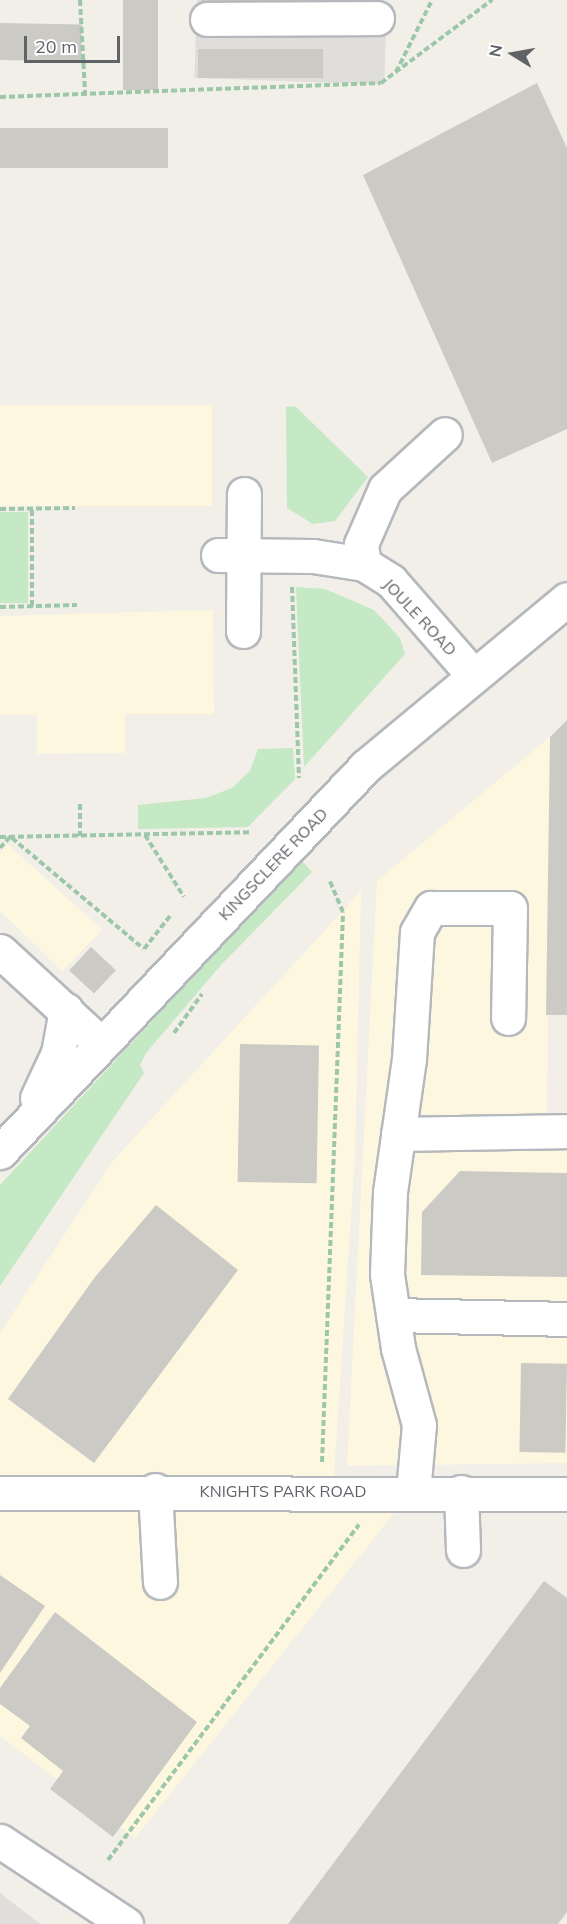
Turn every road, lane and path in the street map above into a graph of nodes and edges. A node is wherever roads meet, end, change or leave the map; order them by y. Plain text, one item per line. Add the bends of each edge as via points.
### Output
1 (80, 0) edge
2 (432, 0) edge
3 (492, 0) edge
4 (280, 9) edge
5 (377, 18) dead end
6 (207, 19) dead end
7 (396, 73) junction
8 (85, 93) junction
9 (0, 97) edge
10 (445, 434) dead end
11 (244, 494) dead end
12 (32, 508) junction
13 (75, 508) dead end
14 (0, 509) edge
15 (230, 556) junction
16 (364, 564) junction
17 (292, 585) dead end
18 (567, 599) edge
19 (77, 605) dead end
20 (32, 606) junction
21 (0, 607) edge
22 (243, 631) dead end
23 (472, 674) junction
24 (300, 778) dead end
25 (80, 804) dead end
26 (251, 832) dead end
27 (145, 835) junction
28 (80, 836) junction
29 (0, 837) edge
30 (11, 837) junction
31 (0, 848) edge
32 (330, 880) dead end
33 (184, 897) dead end
34 (170, 916) dead end
35 (5, 965) edge
36 (202, 994) dead end
37 (66, 1010) junction
38 (507, 1018) dead end
39 (174, 1033) dead end
40 (101, 1044) junction
41 (26, 1124) junction
42 (567, 1131) edge
43 (398, 1134) junction
44 (0, 1152) edge
45 (393, 1315) junction
46 (567, 1319) edge
47 (322, 1457) dead end
48 (155, 1490) junction
49 (413, 1492) junction
50 (461, 1492) junction
51 (0, 1493) edge
52 (567, 1494) edge
53 (363, 1521) dead end
54 (464, 1551) dead end
55 (159, 1582) dead end
56 (0, 1841) edge
57 (108, 1860) dead end
58 (126, 1924) edge

1 - 8 path
2 - 7 path
3 - 7 path
4 - 5 street
4 - 6 street
7 - 8 path via 381,83
8 - 9 path
10 - 16 street via 385,489 361,544
11 - 15 street
12 - 13 path
12 - 14 path
12 - 20 path
15 - 16 street, JOULE ROAD via 313,556
15 - 22 street
16 - 23 street, JOULE ROAD via 391,580
17 - 24 path
18 - 23 street, KINGSCLERE ROAD
19 - 20 path
20 - 21 path
23 - 40 street, KINGSCLERE ROAD via 366,766
25 - 28 path
26 - 27 path
27 - 28 path
27 - 33 path
28 - 30 path
29 - 30 path
30 - 31 path
30 - 34 path via 144,949
32 - 47 path via 343,912
35 - 37 street
36 - 39 path
37 - 40 street
37 - 41 street via 58,1053
38 - 43 street via 510,908 431,908 417,932
40 - 41 street, KINGSCLERE ROAD
41 - 44 street, KINGSCLERE ROAD
42 - 43 street
43 - 45 street via 387,1274
45 - 46 street
45 - 49 street via 419,1425
48 - 49 street, KNIGHTS PARK ROAD
48 - 51 street, KNIGHTS PARK ROAD
48 - 55 street
49 - 50 street, KNIGHTS PARK ROAD
50 - 52 street, KNIGHTS PARK ROAD
50 - 54 street
53 - 57 path
56 - 58 street

